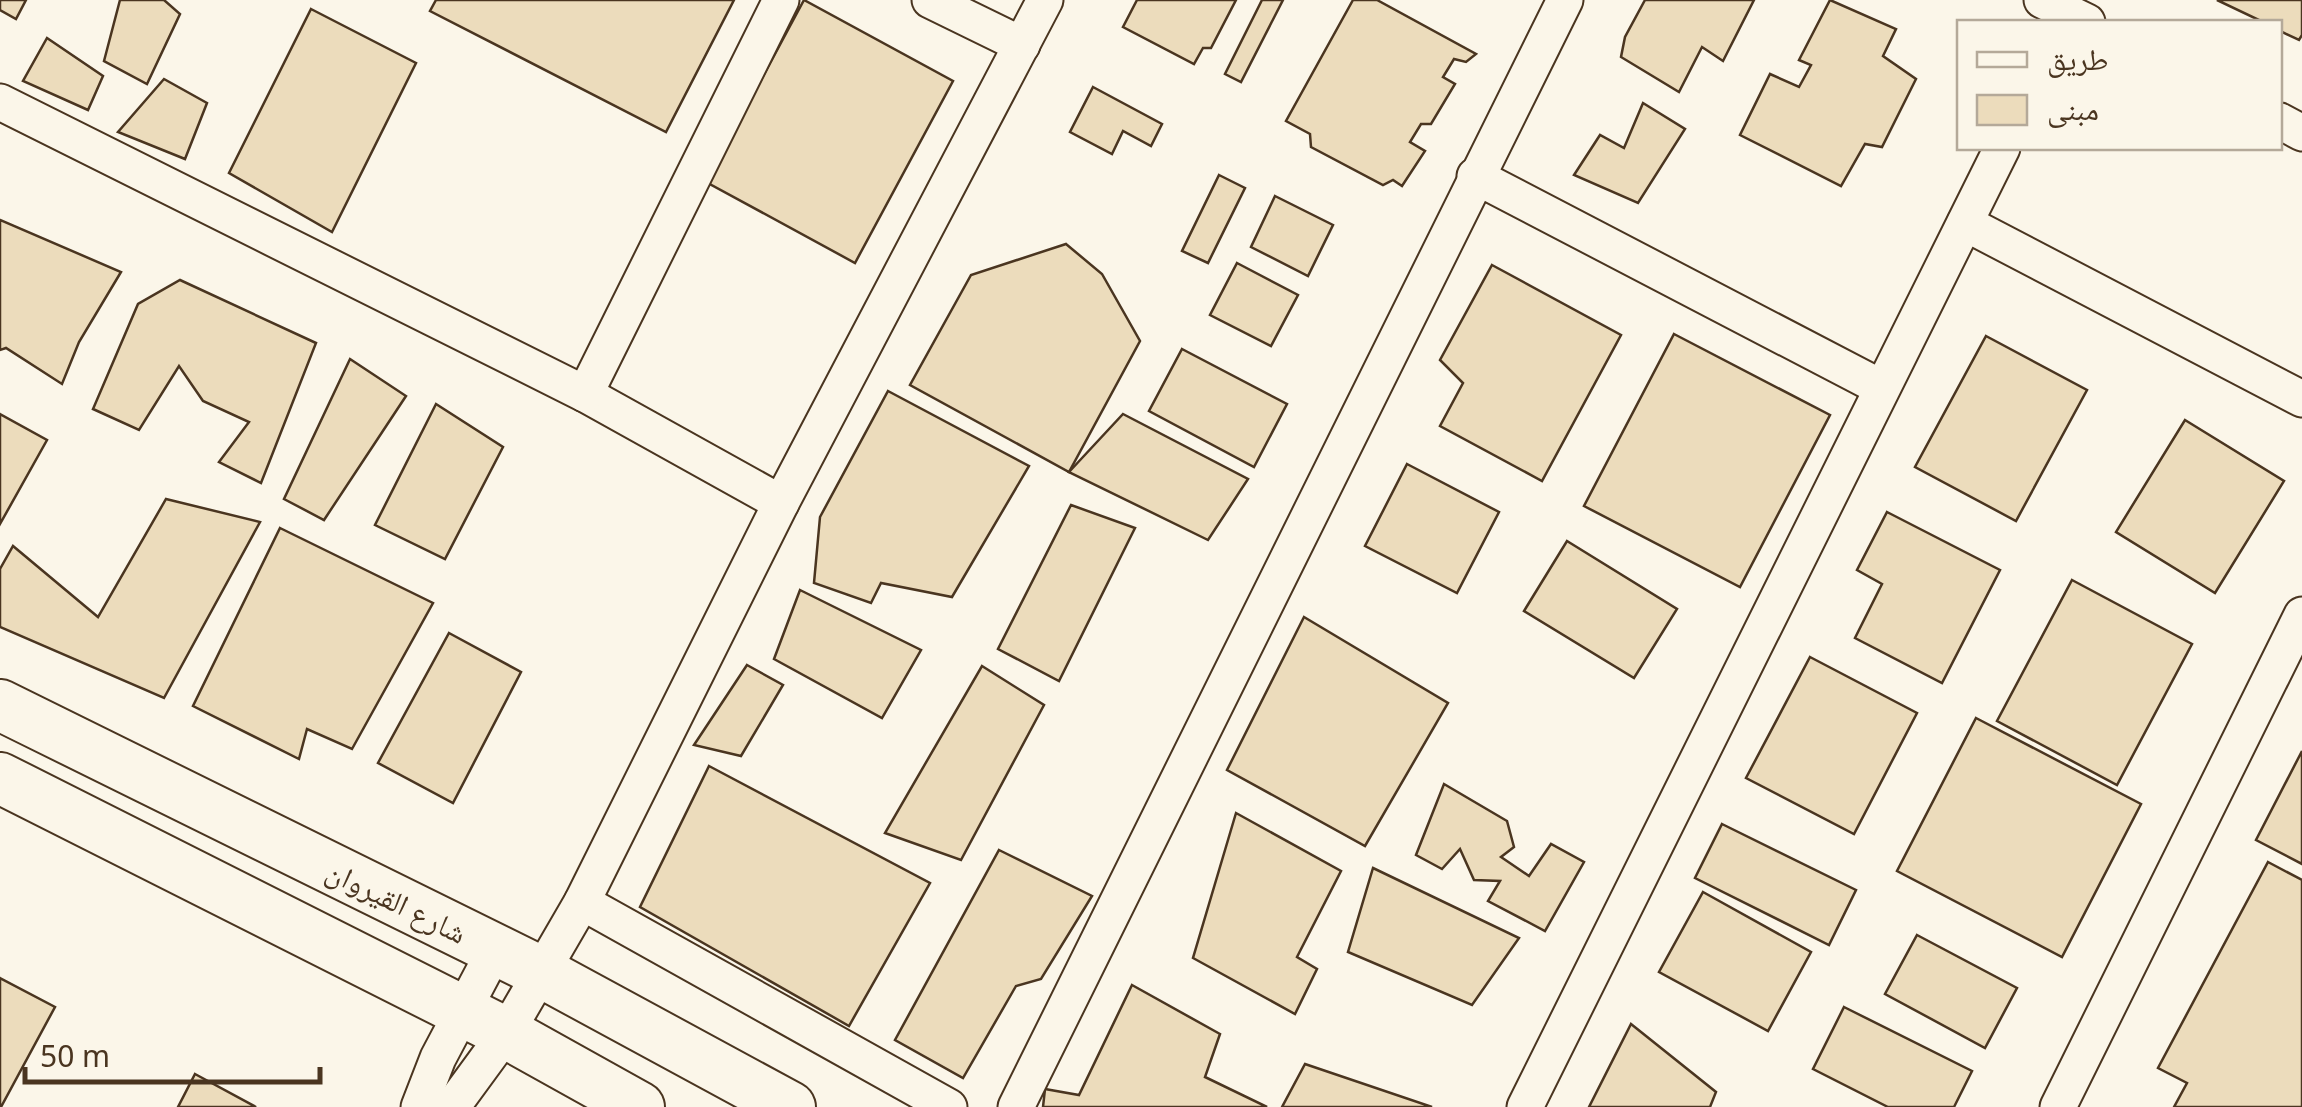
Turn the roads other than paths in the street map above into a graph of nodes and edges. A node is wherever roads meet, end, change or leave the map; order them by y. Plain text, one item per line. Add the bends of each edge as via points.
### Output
1 (781, 0) edge
2 (930, 0) edge
3 (1045, 0) edge
4 (1565, 0) edge
5 (1022, 45) junction
6 (0, 102) edge
7 (2001, 150) edge
8 (1475, 176) junction
9 (1965, 223) junction
10 (1880, 387) junction
11 (584, 394) junction
12 (2302, 399) edge
13 (781, 502) junction
14 (2302, 616) edge
15 (0, 705) edge
16 (0, 779) edge
17 (582, 902) junction
18 (495, 950) junction
19 (541, 972) junction
20 (462, 1011) junction
21 (506, 1033) junction
22 (419, 1107) edge
23 (444, 1107) edge
24 (639, 1107) edge
25 (790, 1107) edge
26 (949, 1107) edge
27 (1016, 1107) edge
28 (1525, 1107) edge
29 (2058, 1107) edge

1 - 11 street
2 - 5 street
3 - 5 street
4 - 8 street
5 - 13 street
6 - 11 street
7 - 9 street
8 - 10 street
8 - 27 street
9 - 10 street
9 - 12 street
10 - 28 street
11 - 13 street
13 - 17 street
14 - 29 street
15 - 18 main road, شارع القيروان
16 - 20 main road
17 - 19 street
17 - 26 street
18 - 19 main road, شارع القيروان
18 - 20 street
19 - 21 street
19 - 25 main road, شارع القيروان
20 - 21 main road
20 - 22 street
21 - 23 street via 458,1100
21 - 24 main road

